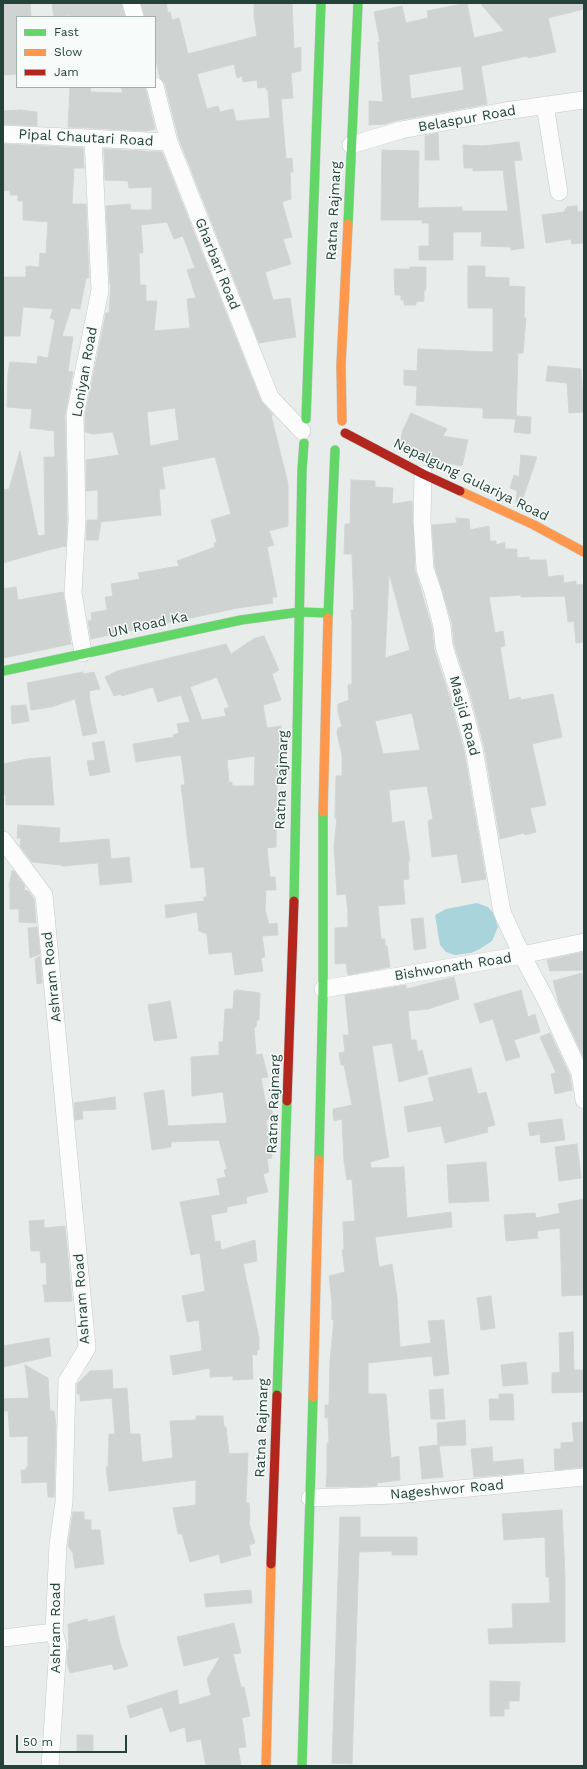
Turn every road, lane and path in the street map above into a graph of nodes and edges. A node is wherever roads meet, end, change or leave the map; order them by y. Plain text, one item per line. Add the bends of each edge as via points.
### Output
1 (131, 3) edge
2 (321, 3) edge
3 (358, 3) edge
4 (135, 16) edge
5 (156, 88) edge
6 (584, 100) edge
7 (545, 105) junction
8 (3, 134) edge
9 (93, 138) junction
10 (169, 142) junction
11 (351, 145) junction
12 (559, 192) dead end
13 (317, 411) dead end
14 (331, 412) dead end
15 (342, 421) junction
16 (304, 431) junction
17 (338, 444) junction
18 (315, 452) dead end
19 (423, 474) junction
20 (584, 552) edge
21 (300, 612) junction
22 (328, 613) junction
23 (83, 653) junction
24 (3, 671) edge
25 (3, 840) edge
26 (584, 942) edge
27 (522, 955) junction
28 (323, 989) junction
29 (584, 1100) edge
30 (584, 1477) edge
31 (310, 1498) junction
32 (54, 1632) junction
33 (3, 1638) edge
34 (50, 1766) edge
35 (266, 1766) edge
36 (302, 1766) edge

1 - 4 street
2 - 16 main road, Ratna Rajmarg
3 - 11 main road, Ratna Rajmarg
5 - 10 street, Gharbari Road
6 - 7 street, Belaspur Road
7 - 11 street, Belaspur Road via 401,130
7 - 12 street
8 - 9 street, Pipal Chautari Road
9 - 10 street, Pipal Chautari Road
9 - 23 street, Loniyan Road via 100,290 75,415 77,520 73,593
10 - 16 street, Gharbari Road via 270,397
11 - 15 main road, Ratna Rajmarg via 341,365
13 - 16 main road via 311,414
14 - 15 main road
15 - 17 main road, Ratna Rajmarg
16 - 18 main road
16 - 21 main road, Ratna Rajmarg
17 - 19 main road, Nepalgung Gulariya Road
17 - 22 main road, Ratna Rajmarg
19 - 20 main road, Nepalgung Gulariya Road via 534,525
19 - 27 street, Masjid Road via 425,568 442,626 444,646 474,749 502,912
21 - 22 main road, UN Road Ka
21 - 23 main road, UN Road Ka via 241,620
21 - 35 main road, Ratna Rajmarg via 292,987 273,1495
22 - 28 main road, Ratna Rajmarg via 322,846
23 - 24 main road, UN Road Ka
25 - 32 street, Ashram Road via 44,895 87,1348 67,1381 64,1502 58,1544
26 - 27 street
27 - 28 street, Bishwonath Road
27 - 29 street, Bishwonath Road via 580,1073
28 - 31 main road, Ratna Rajmarg
30 - 31 street, Nageshwor Road via 396,1495
31 - 36 main road, Ratna Rajmarg
32 - 33 street
32 - 34 street, Ashram Road via 58,1646

